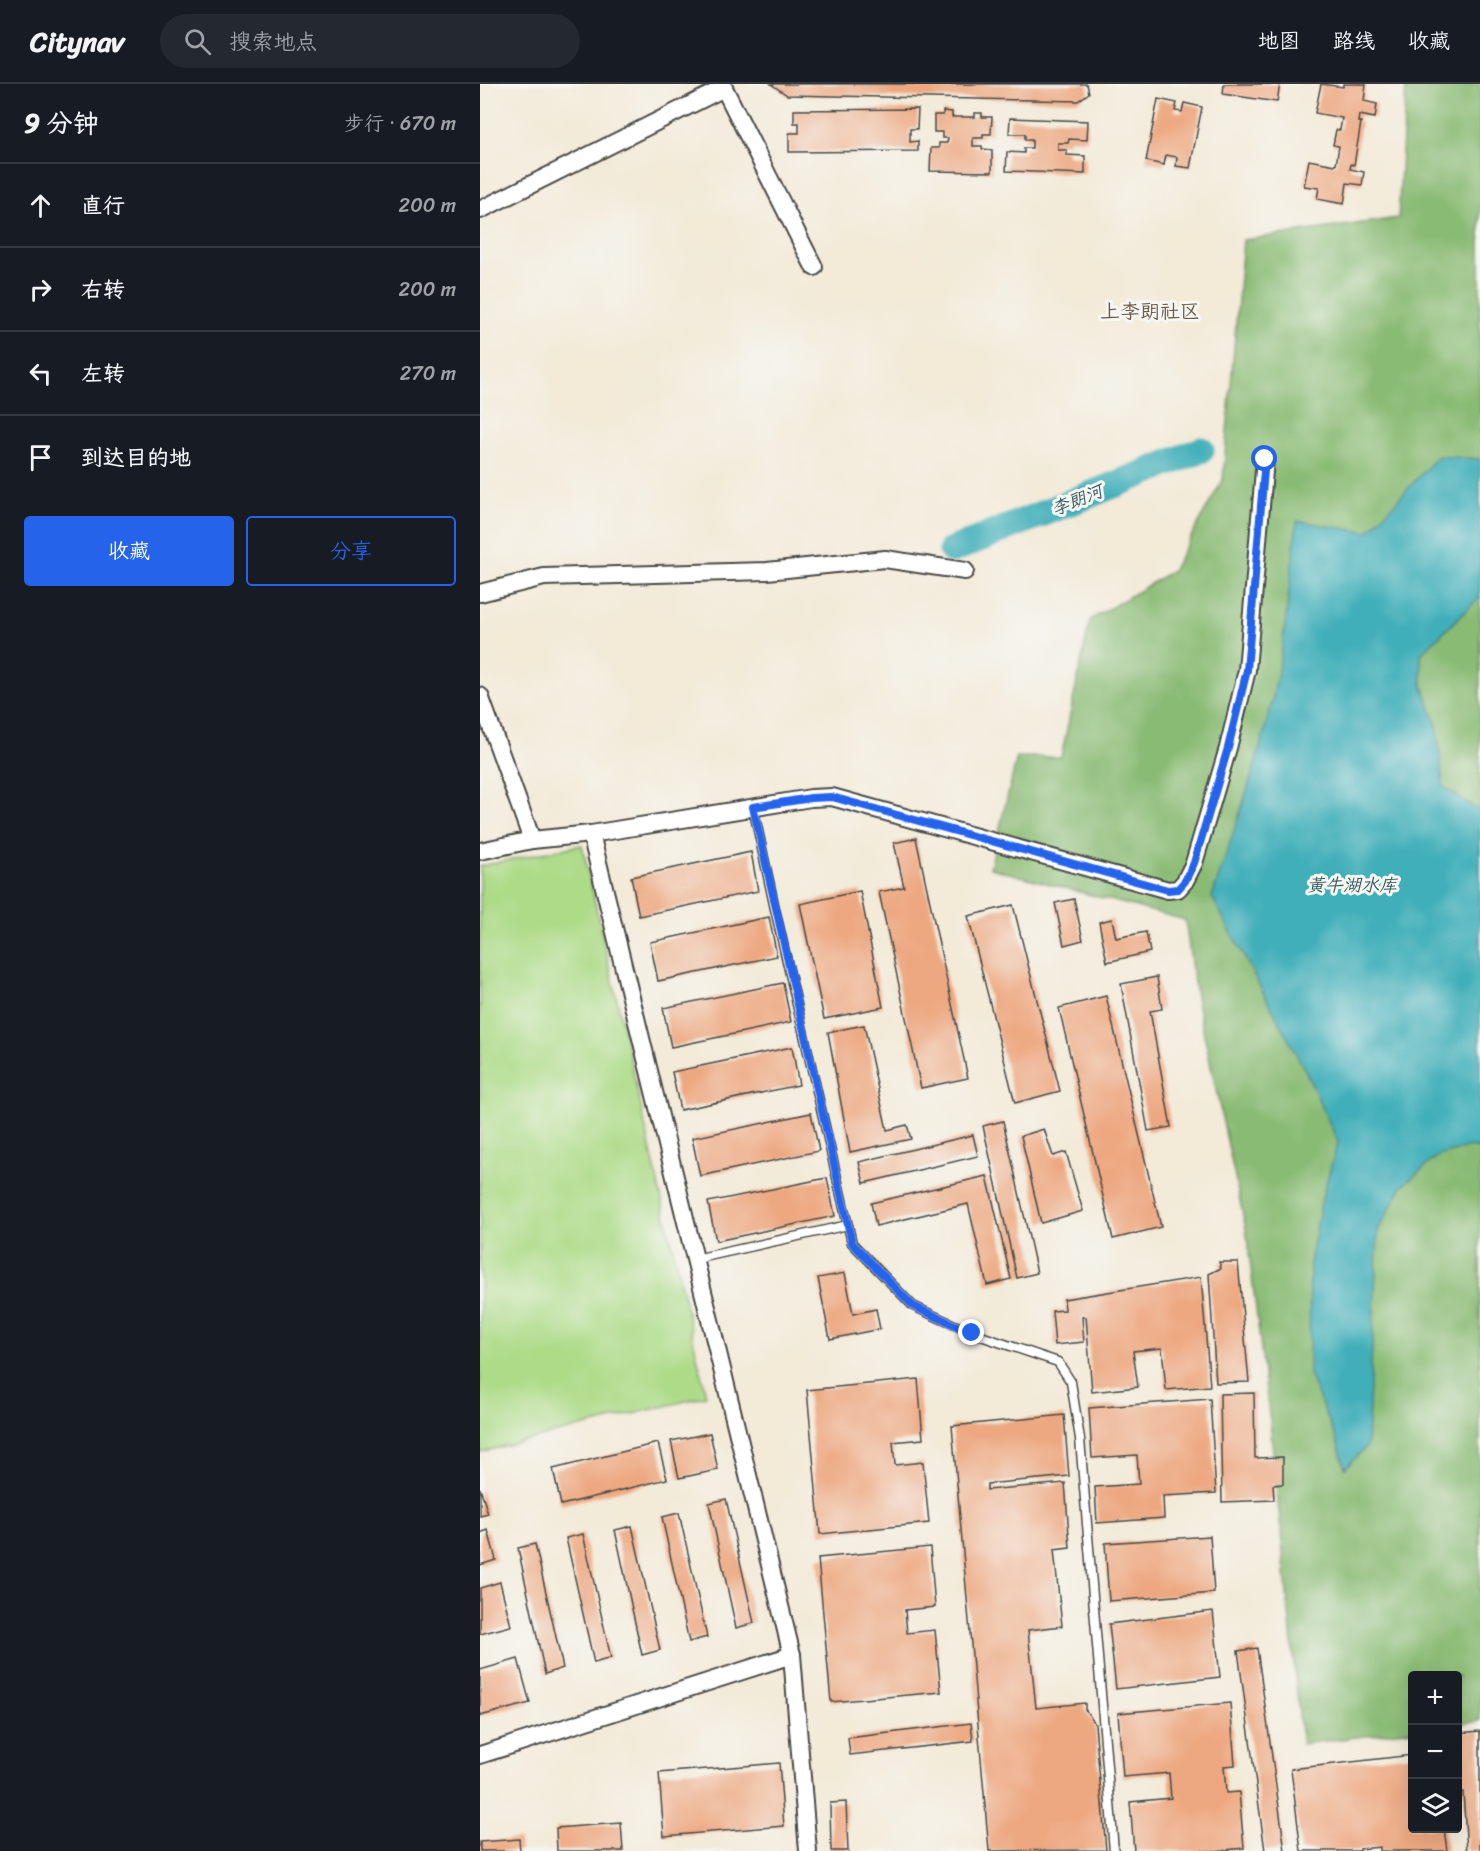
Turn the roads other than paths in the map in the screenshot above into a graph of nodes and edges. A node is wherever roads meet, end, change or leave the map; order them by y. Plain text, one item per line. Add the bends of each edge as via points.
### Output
1 (723, 86) edge
2 (480, 210) edge
3 (814, 267) dead end
4 (1265, 459) dead end
5 (965, 571) dead end
6 (480, 593) edge
7 (480, 696) edge
8 (753, 807) junction
9 (591, 834) junction
10 (532, 840) junction
11 (480, 851) edge
12 (848, 1225) junction
13 (695, 1259) junction
14 (792, 1655) junction
15 (480, 1755) edge
16 (808, 1851) edge
17 (1114, 1851) edge

1 - 2 street
1 - 3 street
4 - 8 street via 1247,670 1194,863 1178,889 1168,890 832,797
5 - 6 street via 885,559 767,571 544,577
7 - 10 street
8 - 9 street
8 - 12 lane
9 - 10 street
9 - 13 street
10 - 11 street
12 - 13 lane
12 - 17 lane via 852,1243 913,1306 972,1333 1058,1362 1071,1382 1080,1439
13 - 14 street
14 - 15 street
14 - 16 street

